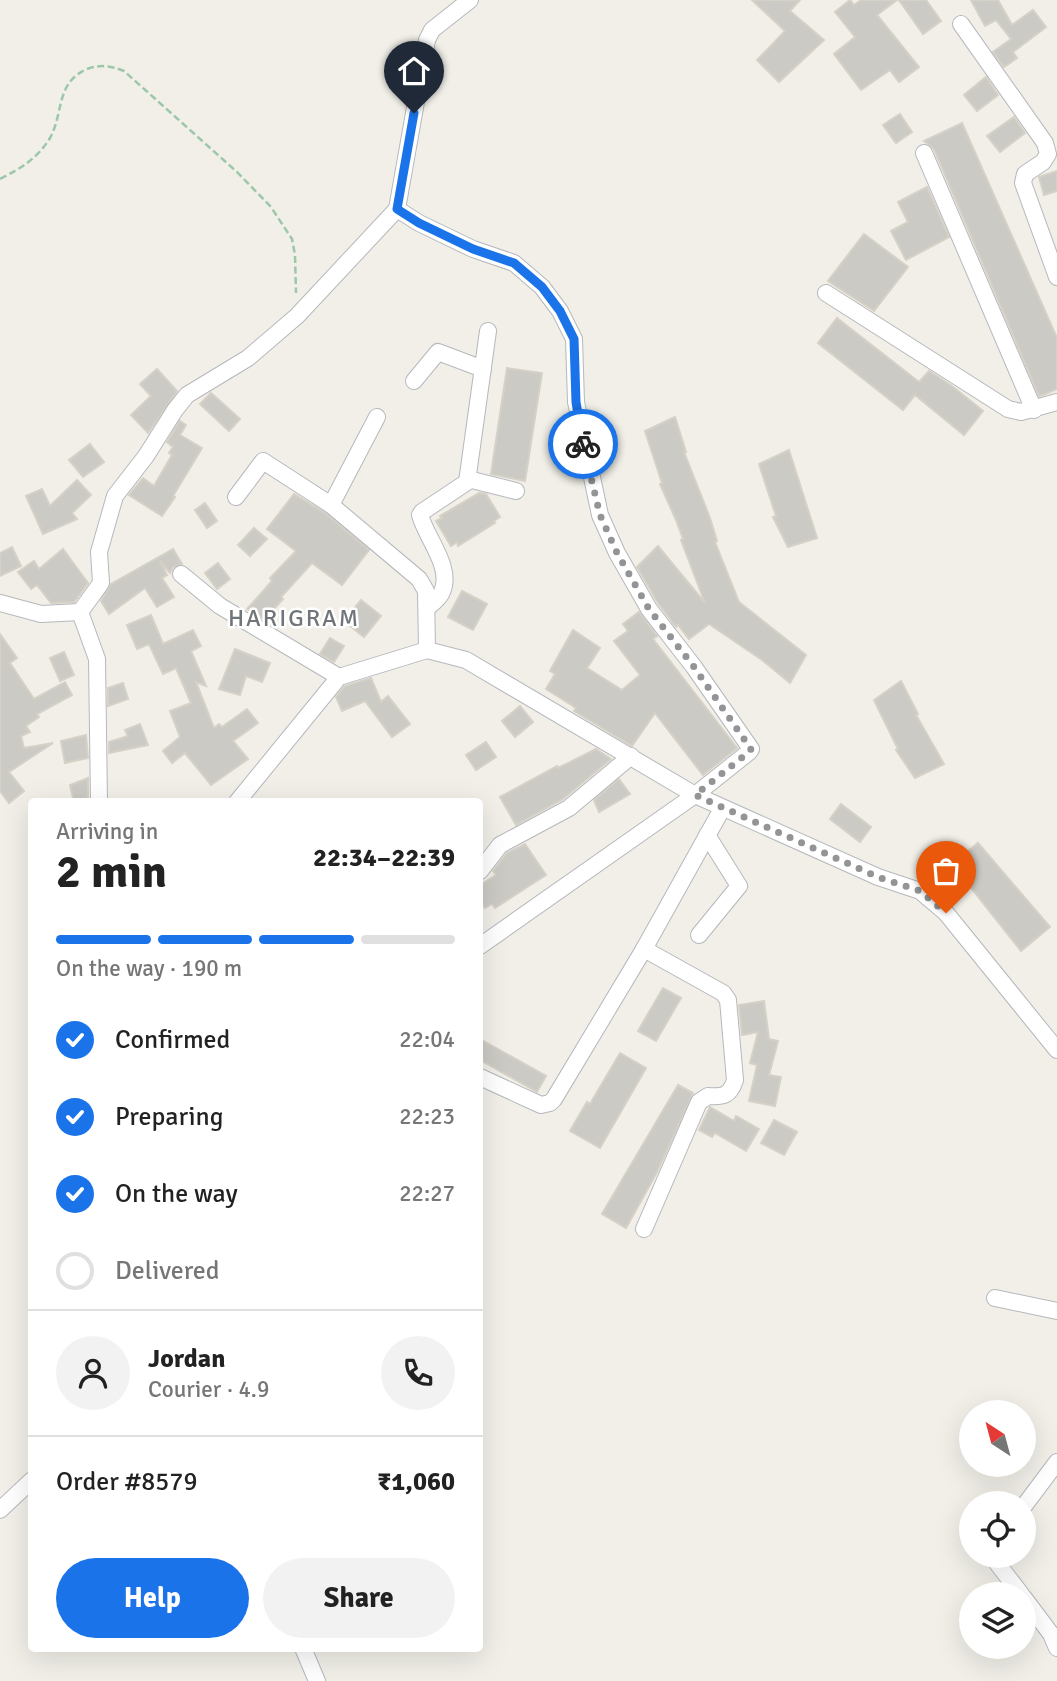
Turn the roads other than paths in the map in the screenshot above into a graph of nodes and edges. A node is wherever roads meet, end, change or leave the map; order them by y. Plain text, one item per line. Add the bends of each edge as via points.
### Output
1 (470, 0) edge
2 (961, 24) dead end
3 (924, 153) dead end
4 (1052, 158) edge
5 (397, 209) junction
6 (1057, 276) edge
7 (826, 293) dead end
8 (488, 331) dead end
9 (483, 369) junction
10 (414, 381) dead end
11 (1057, 402) edge
12 (1034, 410) junction
13 (377, 417) dead end
14 (468, 479) junction
15 (516, 491) dead end
16 (236, 497) dead end
17 (331, 505) junction
18 (180, 575) dead end
19 (0, 603) edge
20 (427, 608) junction
21 (80, 612) junction
22 (427, 650) junction
23 (340, 677) junction
24 (631, 756) junction
25 (695, 795) junction
26 (99, 798) edge
27 (240, 798) edge
28 (722, 809) junction
29 (707, 835) junction
30 (483, 867) edge
31 (699, 936) dead end
32 (483, 944) edge
33 (644, 949) junction
34 (1057, 1050) edge
35 (483, 1077) edge
36 (644, 1230) dead end
37 (995, 1298) dead end
38 (1057, 1311) edge
39 (1057, 1461) edge
40 (28, 1484) edge
41 (1035, 1491) edge
42 (0, 1510) edge
43 (1001, 1568) edge
44 (1011, 1582) edge
45 (1036, 1614) edge
46 (1057, 1648) edge
47 (305, 1652) edge
48 (317, 1681) edge

1 - 5 street via 432,30 427,40
2 - 4 street
3 - 12 street
4 - 6 street via 1025,174 1023,183
5 - 21 street via 297,316 248,358 187,395 175,410 115,496 99,552 101,583
5 - 25 street via 473,249 514,263 542,287 560,311 574,339 576,402 600,515 649,609 751,749
7 - 12 street via 1008,409
8 - 9 street
9 - 10 street via 438,352
9 - 14 street
11 - 12 street
13 - 17 street
14 - 15 street
14 - 20 street via 420,515 444,578 441,594
16 - 17 street via 263,461
17 - 20 street via 413,572 426,592
18 - 23 street via 220,606
19 - 21 street via 41,614
20 - 22 street
21 - 26 street via 97,659
22 - 23 street
22 - 24 street via 466,660
23 - 27 street
24 - 25 street
24 - 30 street via 569,808 500,845
25 - 28 street
25 - 32 street
28 - 29 street
28 - 34 street via 920,891 946,913
29 - 31 street via 739,886
29 - 33 street
33 - 35 street via 550,1103 541,1105
33 - 36 street via 728,1000 735,1080 728,1094 699,1102
37 - 38 street
39 - 41 street
40 - 42 street
43 - 44 street
45 - 46 street
47 - 48 street

